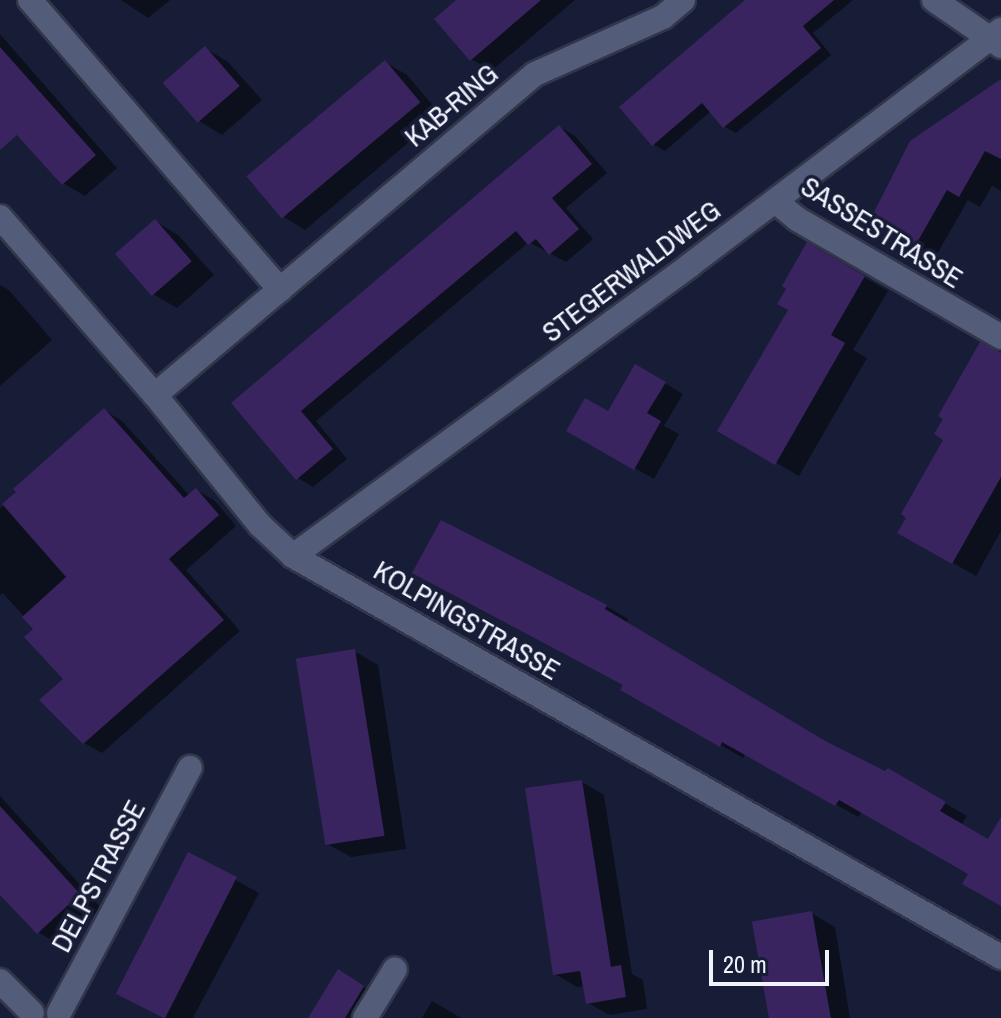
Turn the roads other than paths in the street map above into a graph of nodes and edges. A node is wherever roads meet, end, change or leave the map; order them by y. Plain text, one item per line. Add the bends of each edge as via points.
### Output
1 (30, 0) edge
2 (683, 0) edge
3 (934, 0) edge
4 (997, 38) edge
5 (775, 201) junction
6 (0, 217) edge
7 (280, 290) junction
8 (1001, 337) edge
9 (155, 395) junction
10 (293, 556) junction
11 (190, 768) dead end
12 (1001, 957) edge
13 (395, 969) dead end
14 (0, 981) edge
15 (63, 1015) edge
16 (31, 1016) edge
17 (365, 1018) edge

1 - 7 street
2 - 7 street, KAB-RING via 663,17 535,74
3 - 4 street
4 - 5 street, STEGERWALDWEG
5 - 8 street, SASSESTRASSE via 797,219
5 - 10 street, STEGERWALDWEG
6 - 9 street, KOLPINGSTRASSE
7 - 9 street, KAB-RING
9 - 10 street, KOLPINGSTRASSE via 260,525
10 - 12 street, KOLPINGSTRASSE
11 - 15 street, DELPSTRASSE
13 - 17 street
14 - 16 street
15 - 16 street, DELPSTRASSE

